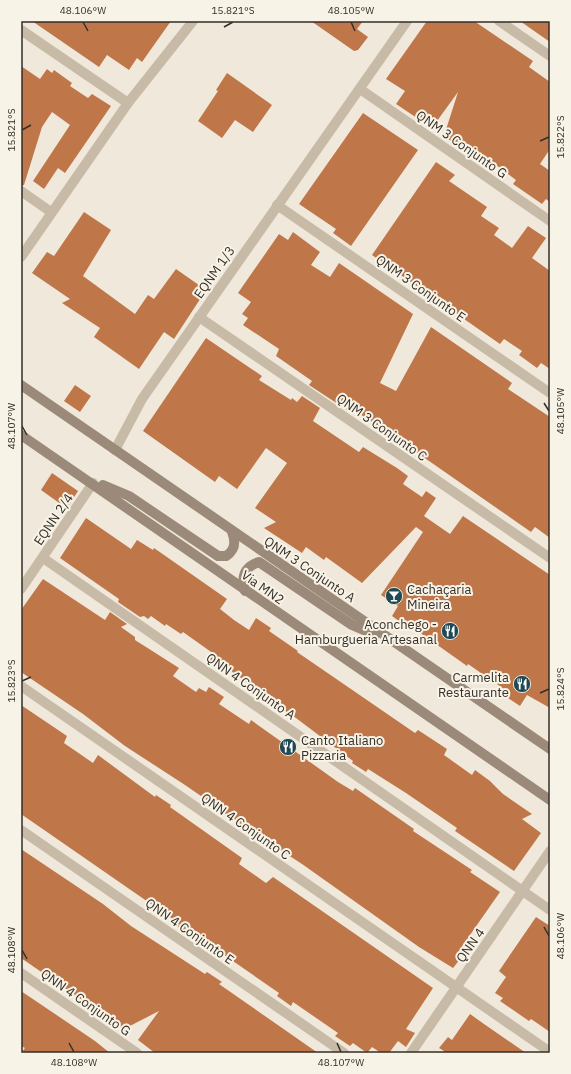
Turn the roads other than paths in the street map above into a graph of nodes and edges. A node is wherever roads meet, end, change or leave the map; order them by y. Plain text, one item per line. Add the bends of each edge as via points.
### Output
1 (193, 21) edge
2 (407, 21) edge
3 (499, 21) edge
4 (21, 30) edge
5 (550, 56) edge
6 (360, 89) junction
7 (128, 103) junction
8 (21, 191) edge
9 (277, 204) junction
10 (51, 212) junction
11 (550, 221) edge
12 (21, 257) edge
13 (199, 317) junction
14 (21, 385) edge
15 (550, 393) edge
16 (21, 435) edge
17 (115, 450) junction
18 (80, 474) junction
19 (93, 483) junction
20 (232, 532) junction
21 (43, 558) junction
22 (550, 558) edge
23 (21, 589) edge
24 (245, 591) junction
25 (396, 644) junction
26 (21, 686) edge
27 (550, 749) edge
28 (550, 800) edge
29 (21, 830) edge
30 (550, 851) edge
31 (523, 891) junction
32 (550, 910) edge
33 (21, 973) edge
34 (456, 987) junction
35 (550, 1052) edge
36 (137, 1053) edge
37 (344, 1053) edge
38 (411, 1053) edge

1 - 7 street
2 - 6 street, EQNM 1/3
3 - 5 street
4 - 7 street
6 - 9 street, EQNM 1/3
6 - 11 street, QNM 3 Conjunto G
7 - 10 street
8 - 10 street
9 - 13 street, EQNM 1/3
9 - 15 street, QNM 3 Conjunto E
10 - 12 street
13 - 17 street, EQNM 1/3 via 142,399
13 - 22 street, QNM 3 Conjunto C
14 - 17 main road
16 - 18 main road, Via MN2
17 - 20 main road, QNM 3 Conjunto A
18 - 19 main road, Via MN2
18 - 20 main road via 128,496 218,556 226,556 233,548
19 - 21 street, EQNN 2/4
19 - 24 main road, Via MN2
20 - 25 main road, QNM 3 Conjunto A
21 - 23 street, EQNN 2/4
21 - 31 street, QNN 4 Conjunto A
24 - 25 main road via 243,576 250,566 258,562 352,625
24 - 28 main road, Via MN2
25 - 27 main road, QNM 3 Conjunto A
26 - 34 street, QNN 4 Conjunto C
29 - 37 street, QNN 4 Conjunto E
30 - 31 street, QNN 4
31 - 32 street, QNN 4 Conjunto A
31 - 34 street, QNN 4
33 - 36 street, QNN 4 Conjunto G
34 - 35 street, QNN 4 Conjunto C
34 - 38 street, QNN 4

